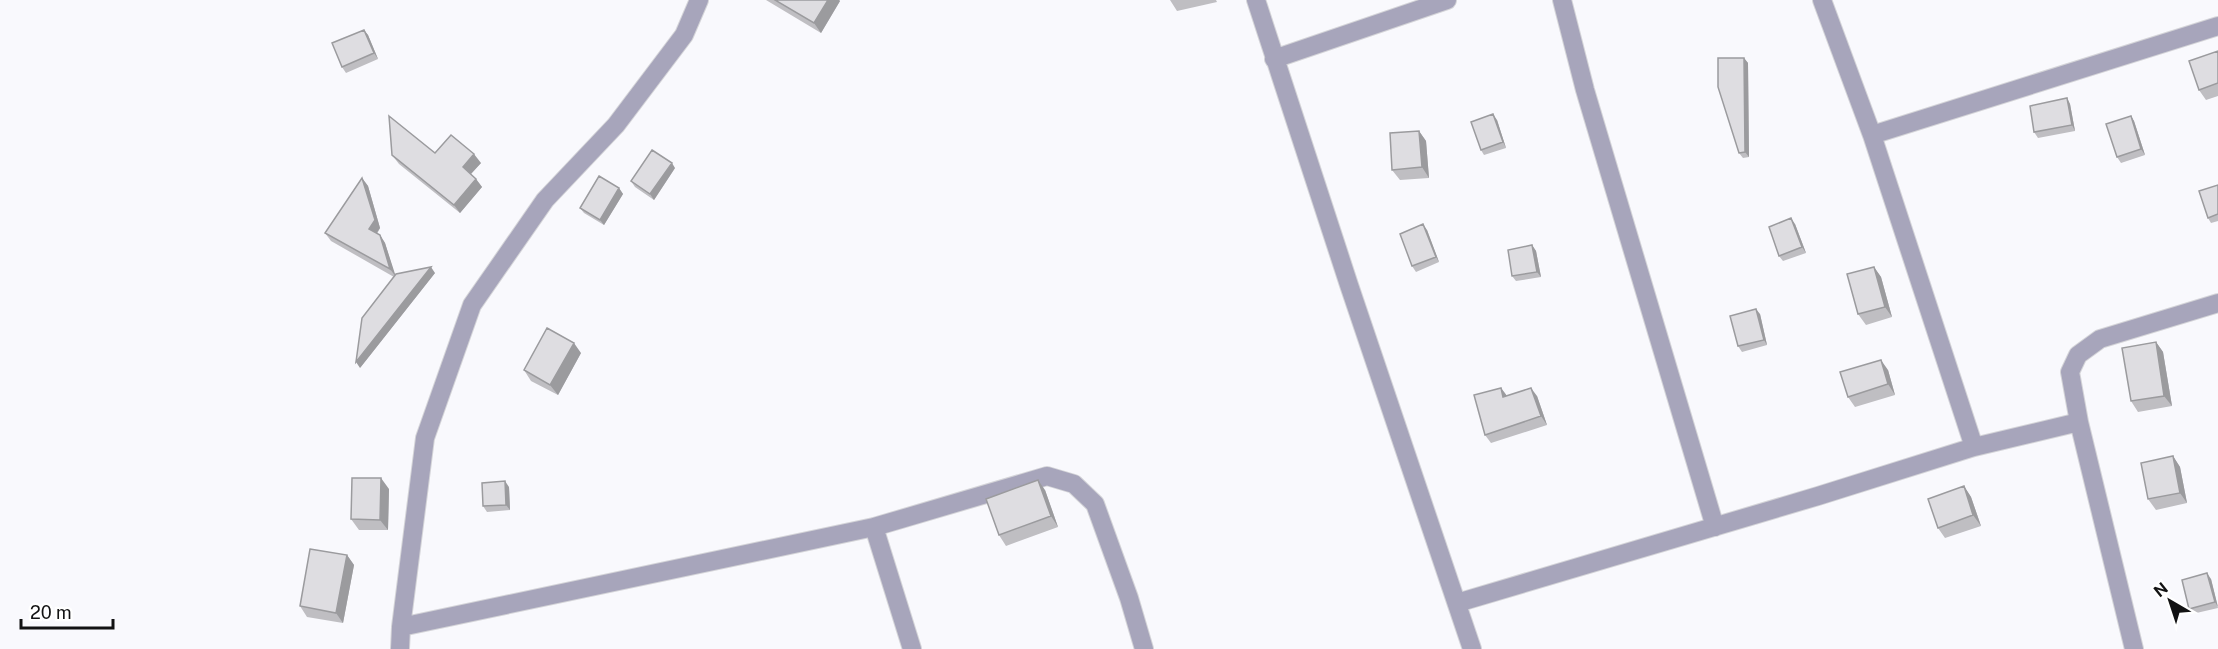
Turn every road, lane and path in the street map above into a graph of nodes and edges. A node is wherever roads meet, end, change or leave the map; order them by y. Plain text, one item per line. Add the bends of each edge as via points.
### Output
1 (699, 0) edge
2 (1256, 0) edge
3 (1447, 0) edge
4 (1562, 0) edge
5 (1822, 0) edge
6 (2218, 26) edge
7 (1274, 59) junction
8 (1872, 135) junction
9 (2218, 303) edge
10 (2079, 422) junction
11 (1974, 447) junction
12 (874, 527) junction
13 (1715, 527) junction
14 (1458, 603) junction
15 (400, 627) junction
16 (399, 649) edge
17 (912, 649) edge
18 (1144, 649) edge
19 (1472, 649) edge
20 (2134, 649) edge

1 - 15 street via 684,35 616,125 546,200 472,305 425,438
2 - 7 street
3 - 7 street
4 - 13 street via 1584,90
5 - 8 street
6 - 8 street
7 - 14 street
8 - 11 street
9 - 10 street via 2100,339 2078,356 2070,372
10 - 11 street
10 - 20 street
11 - 13 street
12 - 15 street
12 - 17 street
12 - 18 street via 1047,476 1074,484 1095,504
13 - 14 street
14 - 19 street
15 - 16 street

